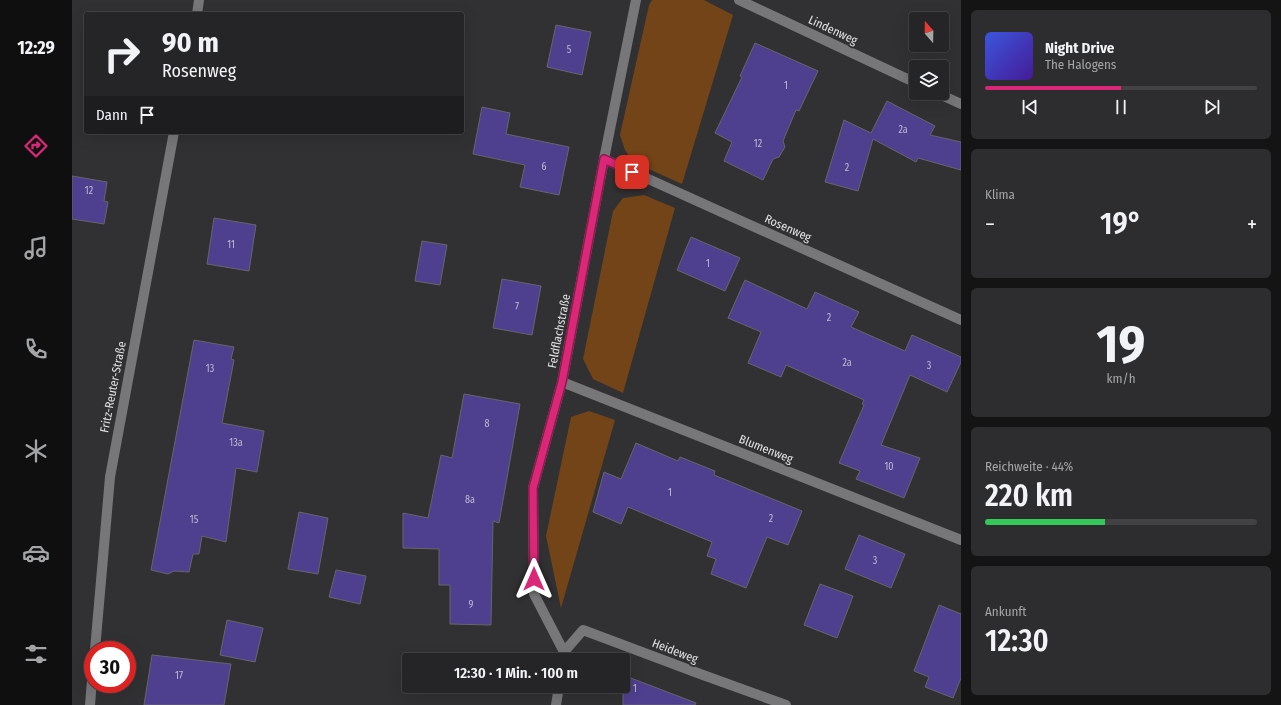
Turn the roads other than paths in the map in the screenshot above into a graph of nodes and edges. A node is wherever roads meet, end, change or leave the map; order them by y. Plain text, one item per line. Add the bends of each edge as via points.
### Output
1 (199, 0) edge
2 (636, 0) edge
3 (739, 0) edge
4 (196, 12) edge
5 (909, 80) edge
6 (949, 98) edge
7 (961, 104) edge
8 (174, 134) edge
9 (604, 159) junction
10 (961, 320) edge
11 (562, 382) junction
12 (961, 540) edge
13 (96, 641) edge
14 (563, 653) edge
15 (566, 653) edge
16 (91, 693) edge
17 (558, 693) edge
18 (90, 705) edge
19 (556, 705) edge
20 (786, 705) edge

1 - 4 street
2 - 9 street, Feldflachstraße
3 - 5 street, Lindenweg
6 - 7 street
8 - 13 street, Fritz-Reuter-Straße via 110,477
9 - 10 street, Rosenweg
9 - 11 street, Feldflachstraße
11 - 12 street, Blumenweg
11 - 14 street, Feldflachstraße via 533,488 534,594
15 - 20 street, Heideweg via 583,630
16 - 18 street
17 - 19 street

